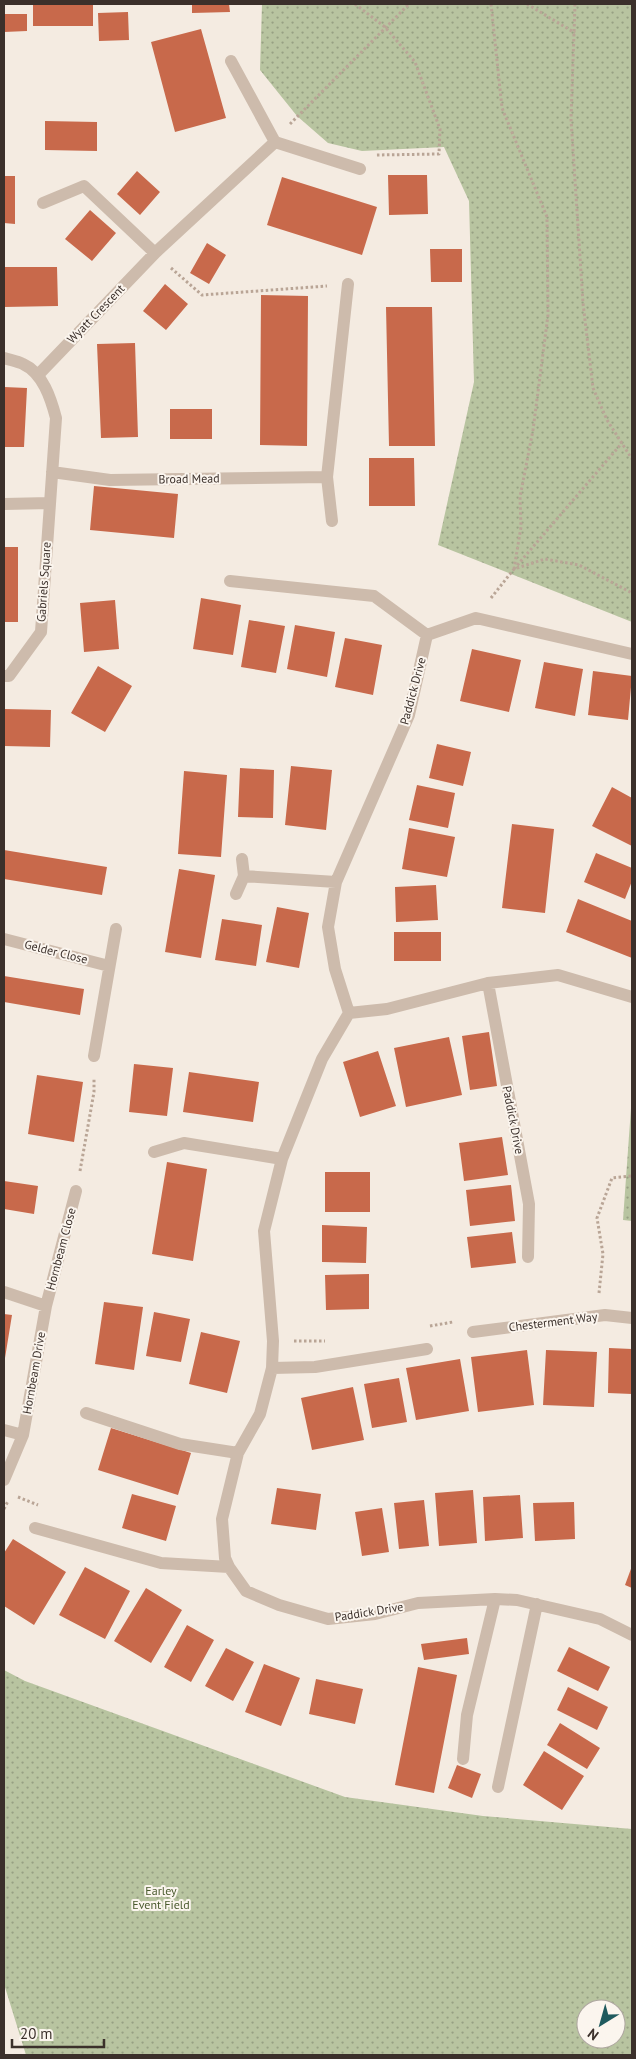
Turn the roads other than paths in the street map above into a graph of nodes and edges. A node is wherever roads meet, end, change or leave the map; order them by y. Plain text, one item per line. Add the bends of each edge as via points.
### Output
1 (231, 60) dead end
2 (274, 142) junction
3 (360, 169) road end
4 (43, 203) dead end
5 (155, 253) junction
6 (348, 284) road end
7 (4, 358) edge
8 (38, 375) junction
9 (52, 472) junction
10 (326, 477) junction
11 (50, 503) junction
12 (4, 504) edge
13 (332, 521) dead end
14 (230, 581) dead end
15 (427, 635) junction
16 (632, 654) edge
17 (4, 676) edge
18 (242, 859) dead end
19 (244, 876) junction
20 (336, 882) junction
21 (236, 894) dead end
22 (116, 929) dead end
23 (4, 939) edge
24 (109, 966) junction
25 (488, 983) junction
26 (632, 997) edge
27 (349, 1013) junction
28 (94, 1056) road end
29 (154, 1152) dead end
30 (282, 1159) junction
31 (76, 1191) road end
32 (528, 1257) dead end
33 (4, 1292) edge
34 (46, 1306) junction
35 (632, 1318) edge
36 (473, 1332) dead end
37 (427, 1349) dead end
38 (272, 1368) junction
39 (86, 1413) dead end
40 (4, 1430) edge
41 (23, 1435) junction
42 (238, 1453) junction
43 (4, 1480) edge
44 (35, 1528) dead end
45 (229, 1567) junction
46 (495, 1599) junction
47 (537, 1604) junction
48 (632, 1635) edge
49 (463, 1760) dead end
50 (498, 1788) dead end

1 - 2 street
2 - 3 street
2 - 5 street, Wyatt Crescent
4 - 5 street via 84,186
5 - 8 street, Wyatt Crescent
6 - 10 street
7 - 8 street, Gabriels Square via 24,364
8 - 9 street, Gabriels Square via 51,399 56,418
9 - 10 street, Broad Mead via 110,480
9 - 11 street, Gabriels Square
10 - 13 street
11 - 12 street
11 - 17 street, Gabriels Square via 41,632 9,676
14 - 15 street via 374,596
15 - 16 street via 476,618
15 - 20 street, Paddick Drive via 409,714
18 - 19 street
19 - 20 street
19 - 21 street
20 - 27 street, Paddick Drive via 328,927 335,969
22 - 24 street
23 - 24 street, Gelder Close
24 - 28 street
25 - 26 street via 558,975
25 - 27 street via 387,1009
25 - 32 street, Paddick Drive via 528,1204
27 - 30 street, Paddick Drive via 322,1059
29 - 30 street via 184,1143
30 - 38 street, Paddick Drive via 264,1231 273,1341
31 - 34 street, Hornbeam Close
33 - 34 street
34 - 41 street, Hornbeam Drive
35 - 36 street, Chesterment Way via 605,1315
37 - 38 street via 315,1367
38 - 42 street, Paddick Drive via 260,1414
39 - 42 street via 180,1444
40 - 41 street
41 - 43 street, Hornbeam Drive
42 - 45 street, Paddick Drive via 222,1519 225,1558
44 - 45 street via 161,1563
45 - 46 street, Paddick Drive via 246,1591 279,1605 328,1619 375,1614 418,1603
46 - 47 street, Paddick Drive
46 - 49 street via 467,1715
47 - 48 street, Paddick Drive via 600,1619
47 - 50 street

